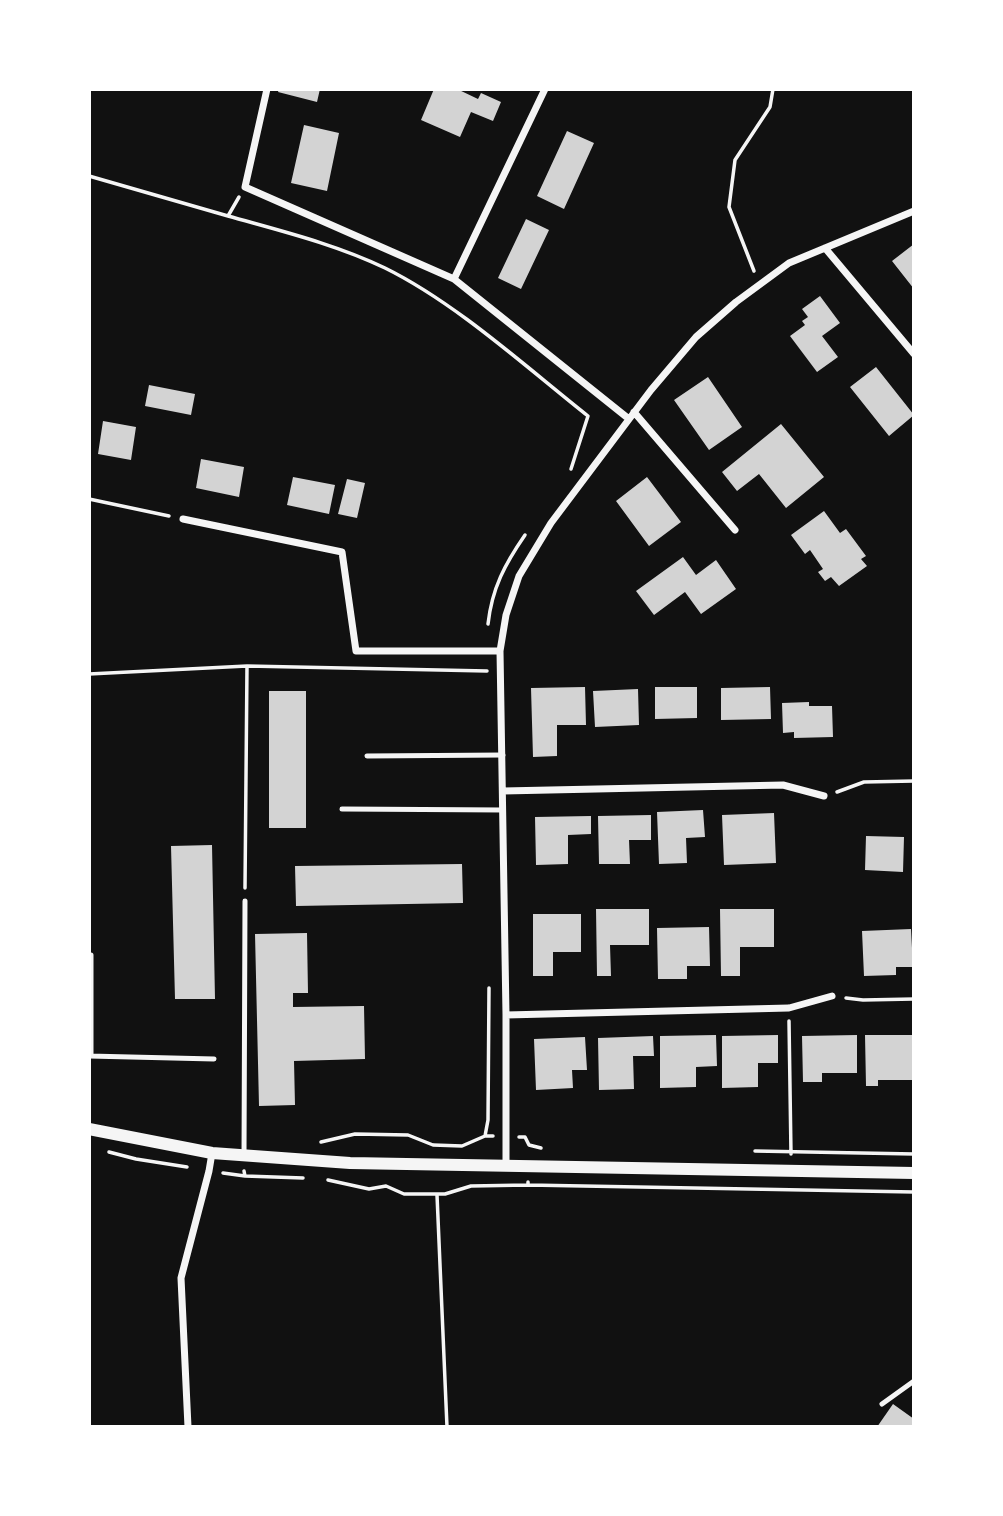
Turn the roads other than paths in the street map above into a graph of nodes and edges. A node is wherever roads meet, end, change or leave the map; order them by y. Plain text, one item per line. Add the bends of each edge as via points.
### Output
1 (267, 89) edge
2 (545, 89) edge
3 (914, 211) edge
4 (825, 248) junction
5 (454, 279) junction
6 (914, 354) edge
7 (634, 412) junction
8 (629, 419) junction
9 (183, 519) road end
10 (735, 530) dead end
11 (500, 651) junction
12 (503, 755) junction
13 (368, 756) dead end
14 (503, 790) junction
15 (824, 796) road end
16 (342, 809) dead end
17 (503, 810) junction
18 (245, 901) road end
19 (92, 955) dead end
20 (832, 996) road end
21 (506, 1014) junction
22 (90, 1056) edge
23 (214, 1059) dead end
24 (89, 1129) edge
25 (212, 1153) junction
26 (244, 1156) junction
27 (506, 1166) junction
28 (914, 1173) edge
29 (914, 1381) edge
30 (882, 1404) dead end
31 (188, 1427) edge

1 - 5 street via 245,187
2 - 5 street
3 - 4 street
4 - 6 street
4 - 7 street via 789,263 696,337
5 - 8 street
7 - 8 street
7 - 10 street
8 - 11 street via 551,523 519,576
9 - 11 street via 342,552 356,651
11 - 12 street
12 - 13 lane
12 - 14 street
14 - 15 street via 783,785
14 - 17 street
16 - 17 lane
17 - 21 street
18 - 26 lane
19 - 22 lane
20 - 21 street via 789,1009
21 - 27 street
22 - 23 lane
24 - 25 street
25 - 26 street
25 - 31 street via 181,1278
26 - 27 street
27 - 28 street
29 - 30 lane

